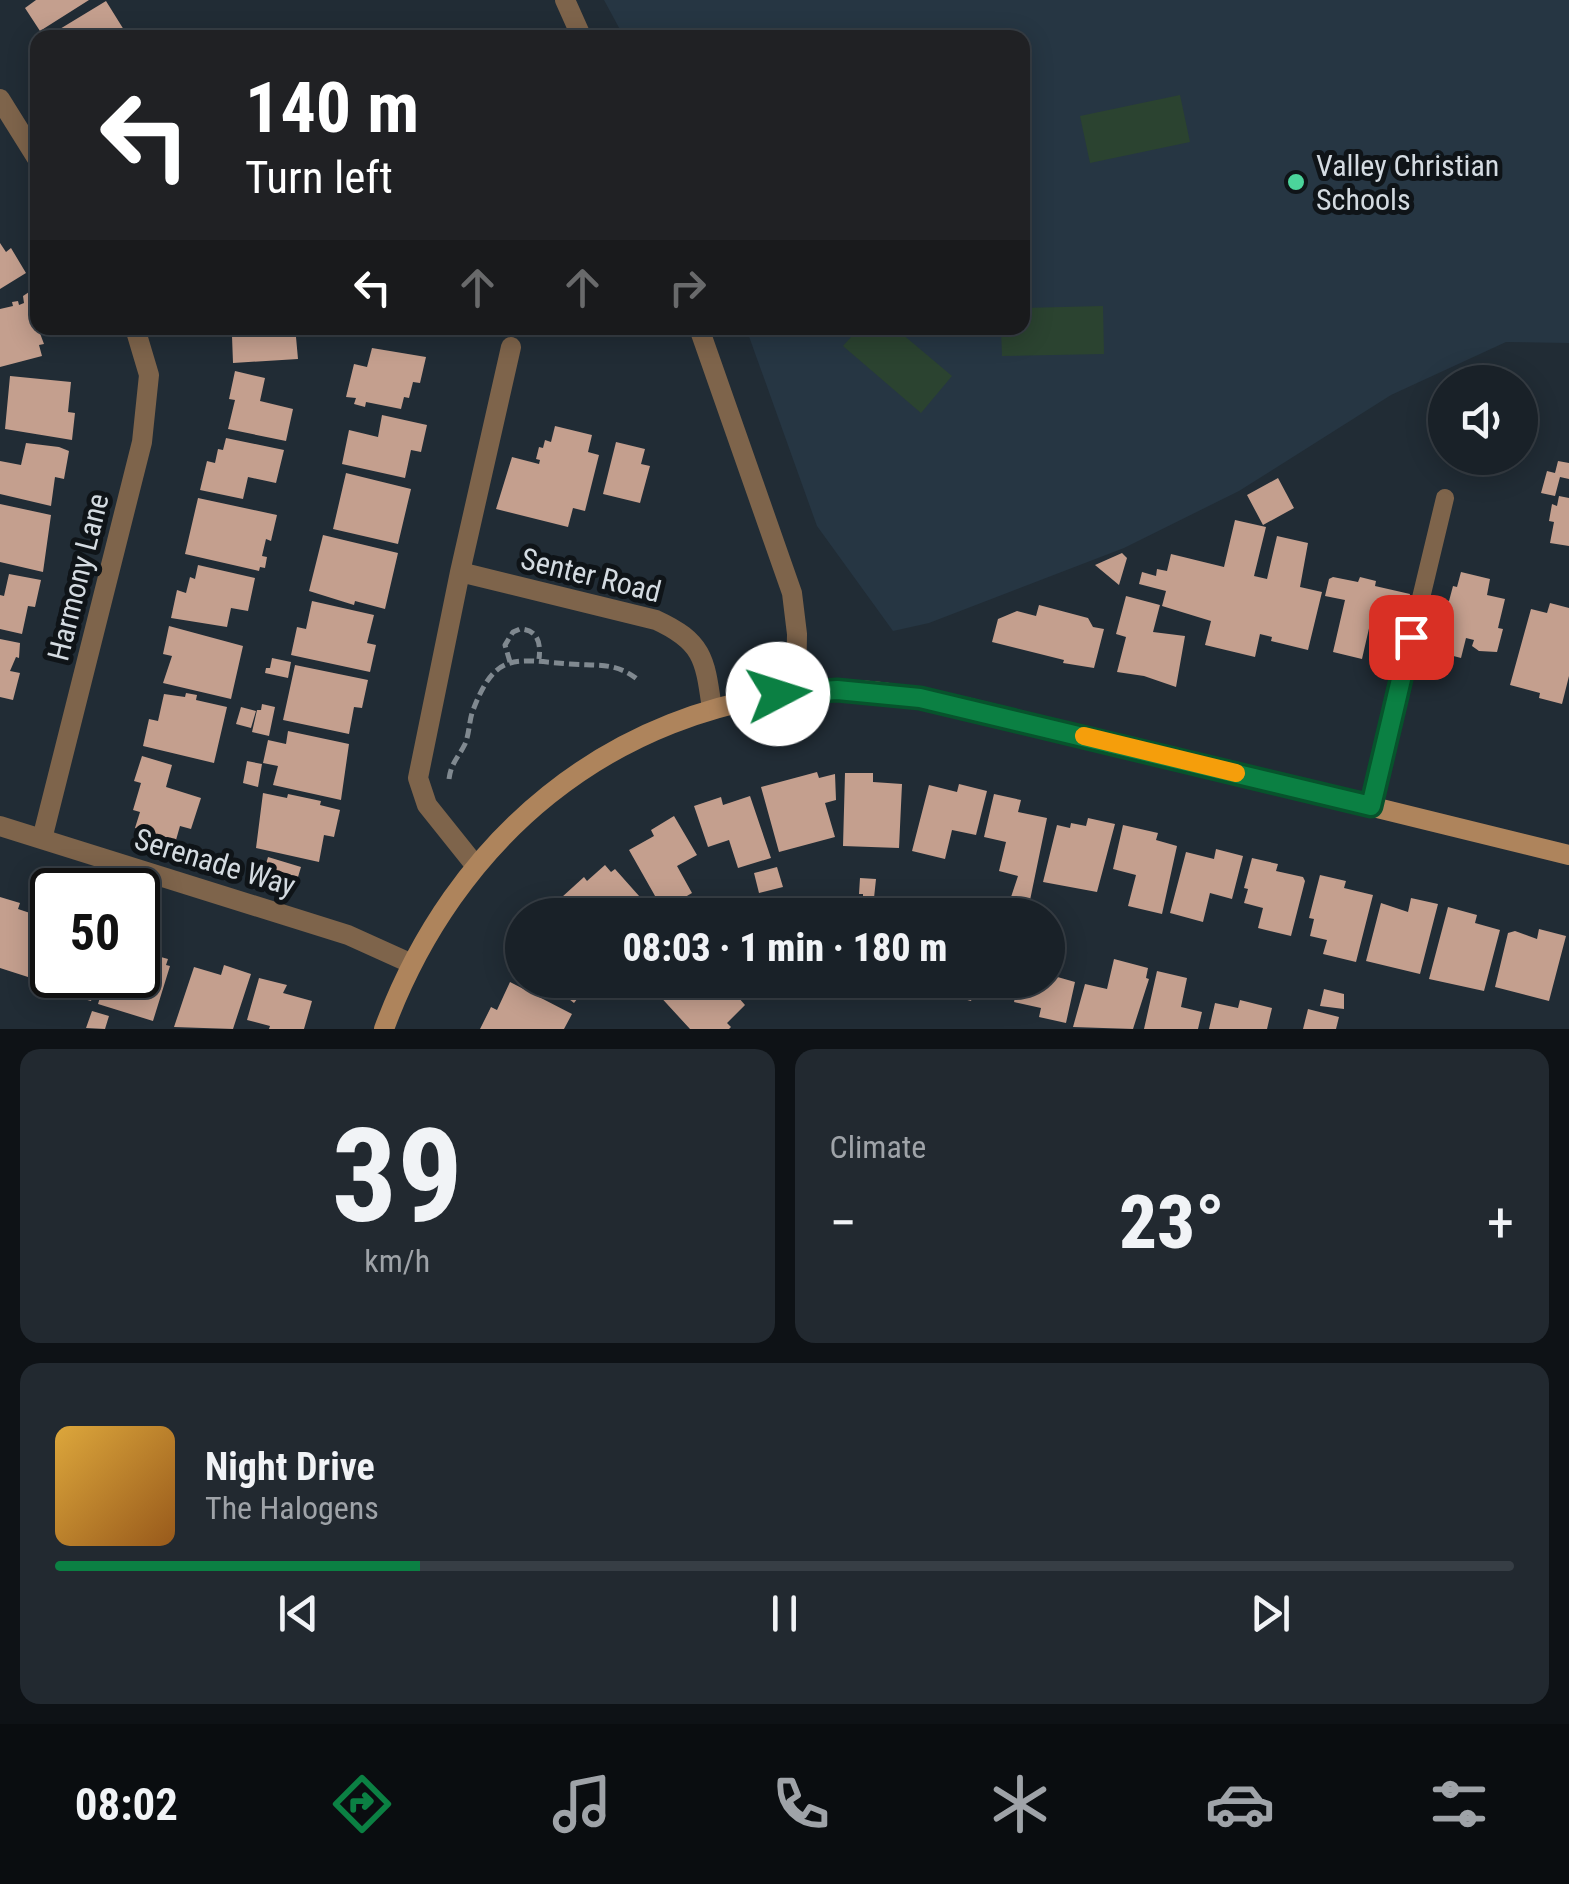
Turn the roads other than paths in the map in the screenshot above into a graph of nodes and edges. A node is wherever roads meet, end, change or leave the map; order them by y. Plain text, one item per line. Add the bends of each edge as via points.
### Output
1 (565, 0) edge
2 (578, 30) edge
3 (0, 99) edge
4 (30, 147) edge
5 (136, 335) edge
6 (701, 335) edge
7 (511, 347) dead end
8 (1445, 498) dead end
9 (460, 572) junction
10 (796, 693) junction
11 (712, 708) junction
12 (1371, 806) junction
13 (0, 826) edge
14 (42, 839) junction
15 (1569, 855) edge
16 (474, 865) junction
17 (410, 963) junction
18 (384, 1029) edge

1 - 2 street
3 - 4 street
5 - 14 street, Harmony Lane via 149,374 142,442
6 - 10 street via 792,593
7 - 9 street
8 - 12 lane
9 - 11 street, Senter Road via 672,627 702,655
9 - 16 street via 418,778 426,804
10 - 11 main road
10 - 12 main road via 864,691 951,704
11 - 16 main road via 638,738 572,778
12 - 15 main road
13 - 14 street, Serenade Way
14 - 17 street, Serenade Way via 348,935
16 - 17 main road
17 - 18 main road

